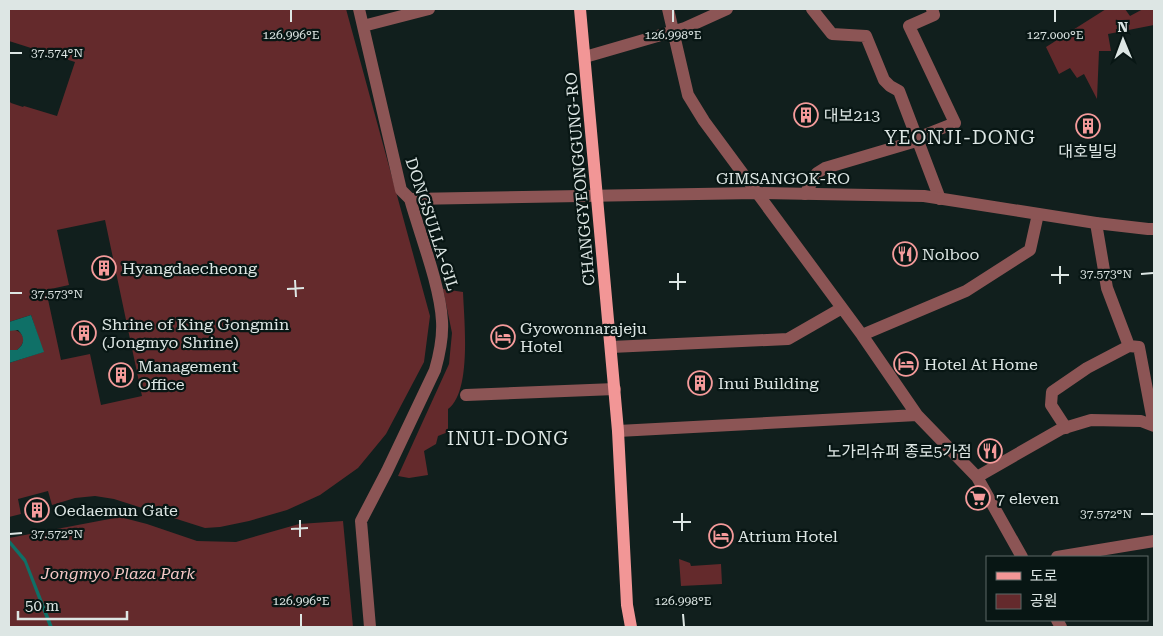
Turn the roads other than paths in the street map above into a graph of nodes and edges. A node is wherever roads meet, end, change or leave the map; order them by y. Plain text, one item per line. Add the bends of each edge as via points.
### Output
1 (359, 9) edge
2 (429, 9) edge
3 (580, 9) edge
4 (668, 9) edge
5 (727, 9) edge
6 (812, 9) edge
7 (932, 9) edge
8 (363, 26) junction
9 (672, 32) junction
10 (585, 57) junction
11 (917, 138) junction
12 (756, 193) junction
13 (805, 194) junction
14 (598, 196) junction
15 (940, 199) junction
16 (410, 200) junction
17 (1038, 214) junction
18 (1096, 223) junction
19 (1154, 228) edge
20 (842, 308) junction
21 (862, 335) junction
22 (1129, 346) junction
23 (611, 347) junction
24 (615, 389) junction
25 (466, 395) dead end
26 (917, 415) junction
27 (1154, 418) edge
28 (1154, 426) edge
29 (1066, 428) junction
30 (618, 431) junction
31 (977, 477) junction
32 (1154, 541) edge
33 (1021, 556) edge
34 (1063, 556) edge
35 (370, 627) edge
36 (631, 627) edge

1 - 8 street, DONGSULLA-GIL
2 - 8 street
3 - 10 main road, CHANGGYEONGGUNG-RO
4 - 9 street
5 - 9 street
6 - 11 street via 832,34 866,36 884,80 899,90
7 - 11 street via 934,15 909,26 954,123
8 - 16 street, DONGSULLA-GIL via 401,190
9 - 10 street
9 - 12 street via 688,95
10 - 14 main road, CHANGGYEONGGUNG-RO
11 - 13 street via 913,142 825,168 817,173
11 - 15 street
12 - 13 street, GIMSANGOK-RO
12 - 14 street, GIMSANGOK-RO via 742,198 694,200 681,194 667,200 623,201
12 - 20 street
13 - 15 street, GIMSANGOK-RO
14 - 16 street
14 - 23 main road, CHANGGYEONGGUNG-RO
15 - 17 street, GIMSANGOK-RO
16 - 35 street, DONGSULLA-GIL via 432,273 442,323 434,370 361,521
17 - 18 street, GIMSANGOK-RO
17 - 21 street via 1030,250 966,291
18 - 19 street, GIMSANGOK-RO
18 - 22 street via 1107,288
20 - 21 street
20 - 23 street via 788,339
21 - 26 street
22 - 27 street via 1140,347
22 - 29 street via 1052,392 1051,405
23 - 24 main road, CHANGGYEONGGUNG-RO
24 - 25 street
24 - 30 main road, CHANGGYEONGGUNG-RO
26 - 30 street
26 - 31 street
28 - 29 street via 1141,421 1091,420
29 - 31 street
30 - 36 main road, CHANGGYEONGGUNG-RO via 627,605
31 - 33 street
32 - 34 street

